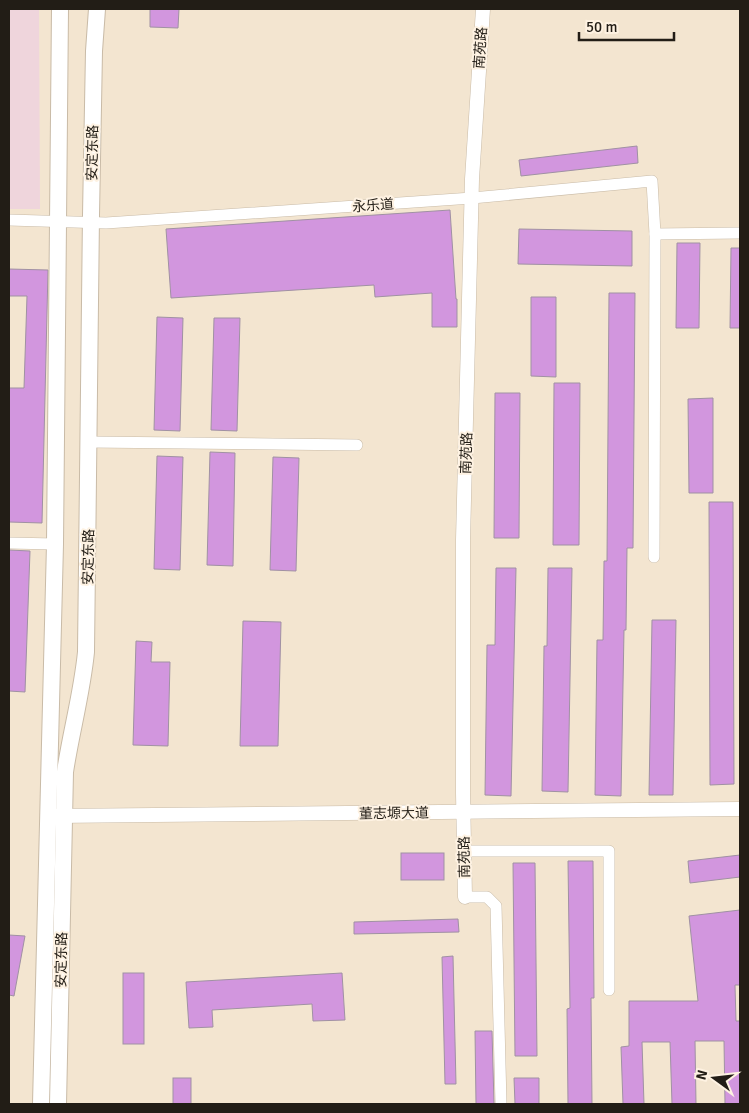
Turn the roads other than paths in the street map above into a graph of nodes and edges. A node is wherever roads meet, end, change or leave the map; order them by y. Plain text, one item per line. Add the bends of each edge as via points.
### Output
1 (60, 9) edge
2 (97, 9) edge
3 (483, 9) edge
4 (488, 9) edge
5 (474, 197) junction
6 (9, 220) edge
7 (57, 221) junction
8 (91, 222) junction
9 (740, 233) edge
10 (655, 234) junction
11 (89, 442) junction
12 (357, 446) dead end
13 (9, 544) edge
14 (54, 544) junction
15 (654, 557) dead end
16 (740, 802) edge
17 (466, 809) junction
18 (740, 809) edge
19 (47, 813) junction
20 (64, 813) junction
21 (467, 851) junction
22 (468, 897) joint
23 (609, 990) dead end
24 (41, 1104) edge
25 (58, 1104) edge
26 (501, 1104) edge

1 - 7 main road, 安定东路
2 - 8 main road, 安定东路
3 - 5 street, 南苑路
4 - 5 street, 南苑路
5 - 8 street, 永乐道
5 - 10 street, 永乐道 via 652,181
5 - 17 street, 南苑路
6 - 7 street, 永乐道
7 - 8 street, 永乐道
7 - 14 main road, 安定东路
8 - 11 main road, 安定东路
9 - 10 street
10 - 15 street
11 - 12 street
11 - 20 main road, 安定东路 via 86,652 80,702 65,772
13 - 14 street
14 - 19 main road, 安定东路
16 - 17 street, 董志塬大道
17 - 18 street, 董志塬大道
17 - 20 street, 董志塬大道
17 - 21 street, 南苑路
19 - 20 street, 董志塬大道
19 - 24 main road, 安定东路
20 - 25 main road, 安定东路
21 - 22 street, 南苑路
21 - 23 street via 609,851
22 - 26 street via 488,897 496,906

